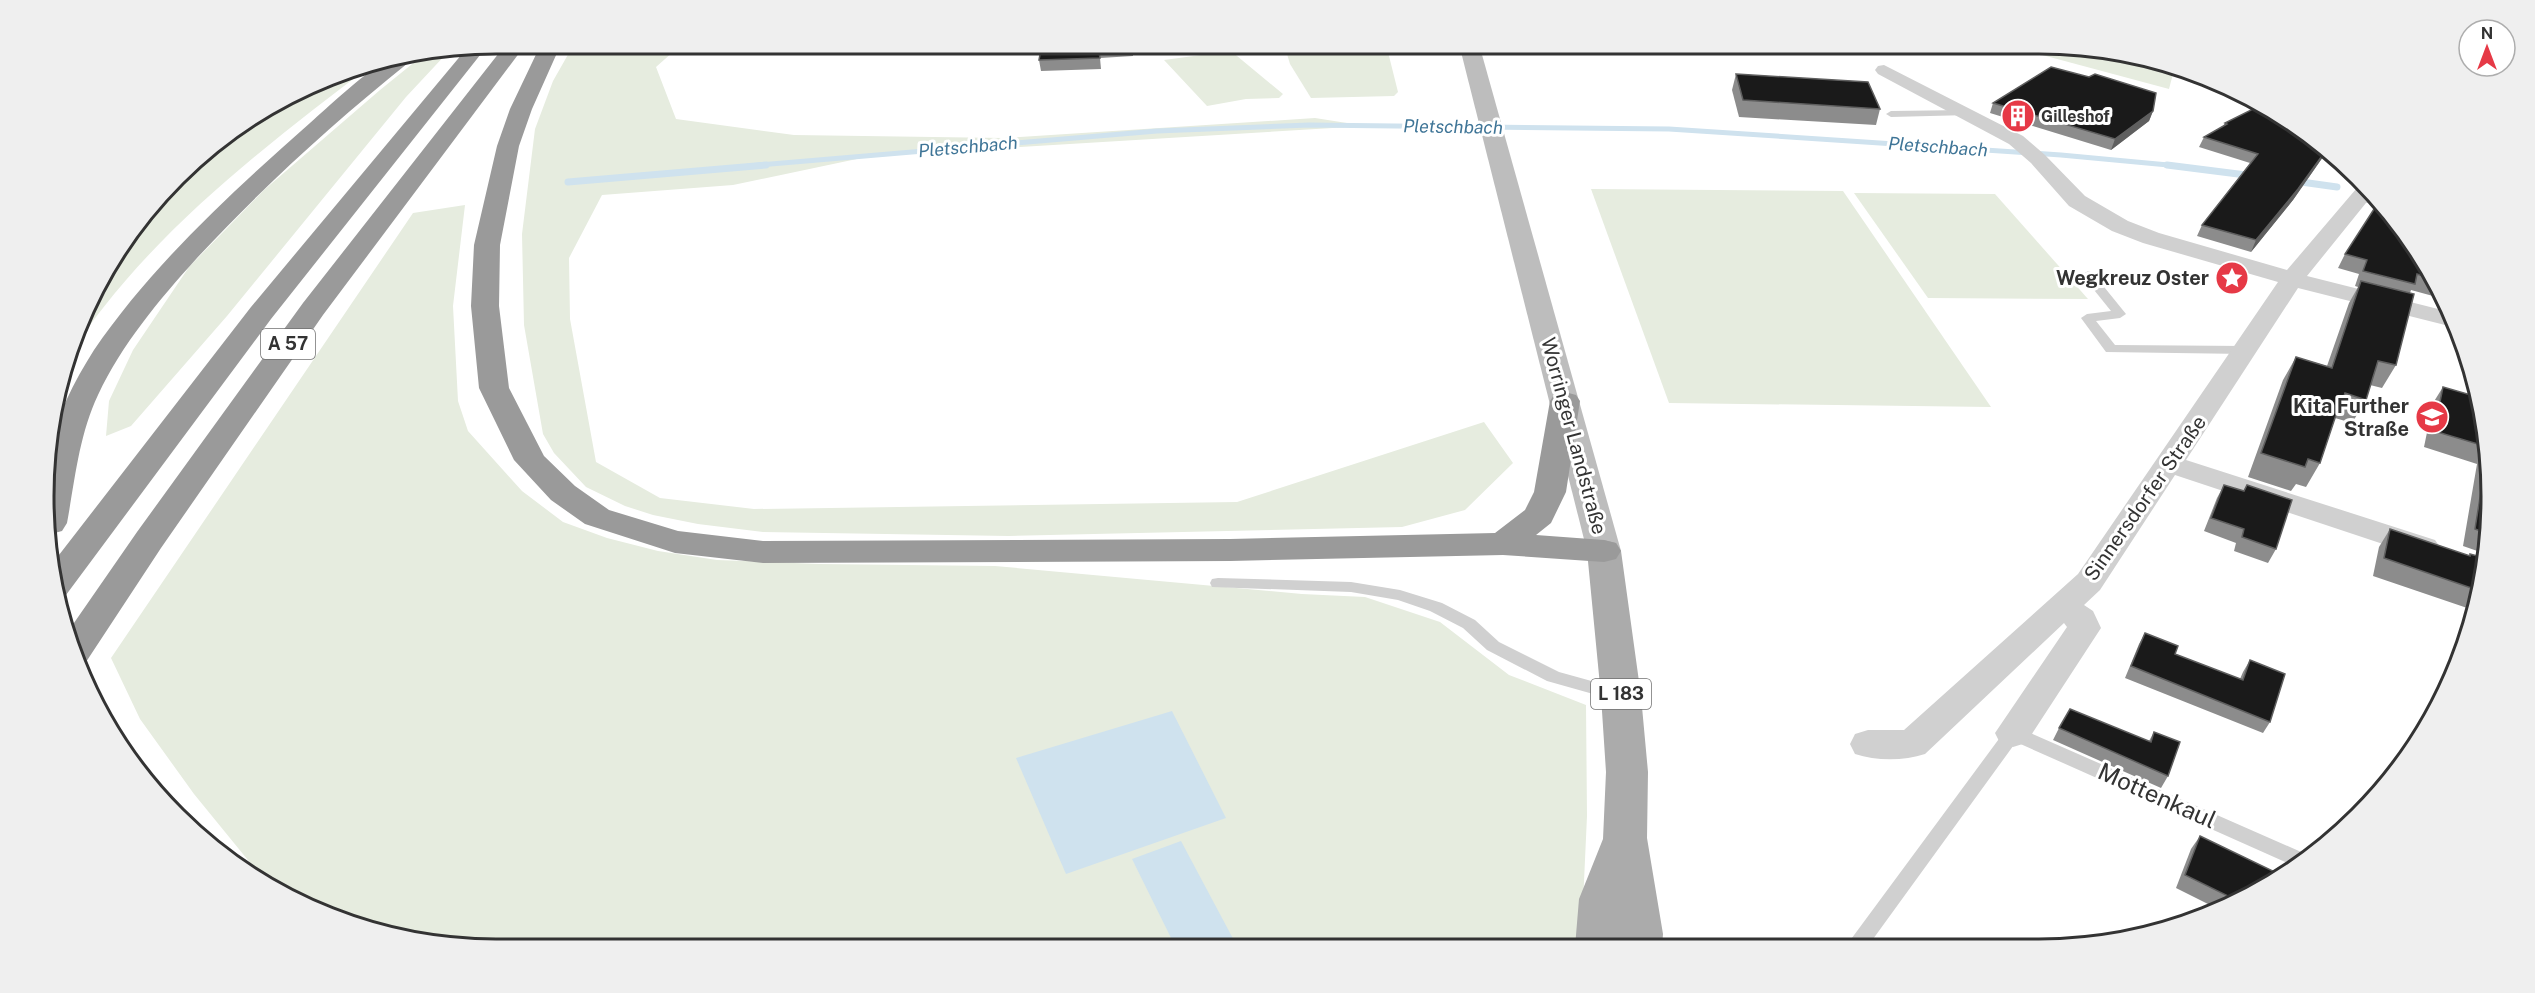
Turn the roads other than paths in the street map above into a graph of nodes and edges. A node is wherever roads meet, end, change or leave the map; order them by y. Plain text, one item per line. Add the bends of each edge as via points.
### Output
1 (508, 54) edge
2 (546, 54) edge
3 (1472, 54) edge
4 (473, 55) edge
5 (390, 67) edge
6 (1884, 70) dead end
7 (1966, 112) junction
8 (1891, 114) dead end
9 (2366, 200) edge
10 (2088, 275) dead end
11 (2292, 279) junction
12 (2443, 318) edge
13 (2245, 351) junction
14 (1565, 401) junction
15 (2170, 464) junction
16 (54, 502) edge
17 (1503, 544) junction
18 (1604, 551) junction
19 (2450, 556) edge
20 (62, 576) edge
21 (1218, 583) dead end
22 (2063, 606) junction
23 (79, 644) edge
24 (1621, 696) junction
25 (2013, 733) junction
26 (1868, 744) dead end
27 (1625, 838) junction
28 (2294, 857) edge
29 (1599, 939) edge
30 (1640, 939) edge
31 (1861, 939) edge

1 - 23 highway, A 57 via 313,309
2 - 17 highway via 508,146 488,245 485,306 494,388 530,460 563,493 597,517 675,542 764,552
3 - 14 main road, Worringer Landstraße / L 183
4 - 20 highway, A 57 via 261,313
5 - 16 highway via 248,190 136,312 82,397 66,442
6 - 7 street
7 - 8 lane
7 - 11 street via 2032,153 2077,201 2120,226
9 - 11 street, Sinnersdorfer Straße
10 - 13 lane via 2120,314 2087,318 2111,349
11 - 12 street
11 - 13 street, Sinnersdorfer Straße
13 - 15 street, Sinnersdorfer Straße
14 - 17 highway via 1550,492 1539,516
14 - 18 main road, Worringer Landstraße / L 183
15 - 19 street
15 - 22 street, Sinnersdorfer Straße via 2089,582
17 - 18 highway
18 - 24 main road, Worringer Landstraße / L 183
21 - 24 lane via 1351,587 1400,595 1470,624 1493,646 1553,677
22 - 25 street via 2081,619 2084,628
22 - 26 street, Sinnersdorfer Straße via 1912,744
24 - 27 main road, Worringer Landstraße / L 183 via 1627,772
25 - 28 lane, Mottenkaul
25 - 31 lane
27 - 29 main road, Worringer Landstraße / L 183 via 1602,899
27 - 30 main road, Worringer Landstraße / L 183

